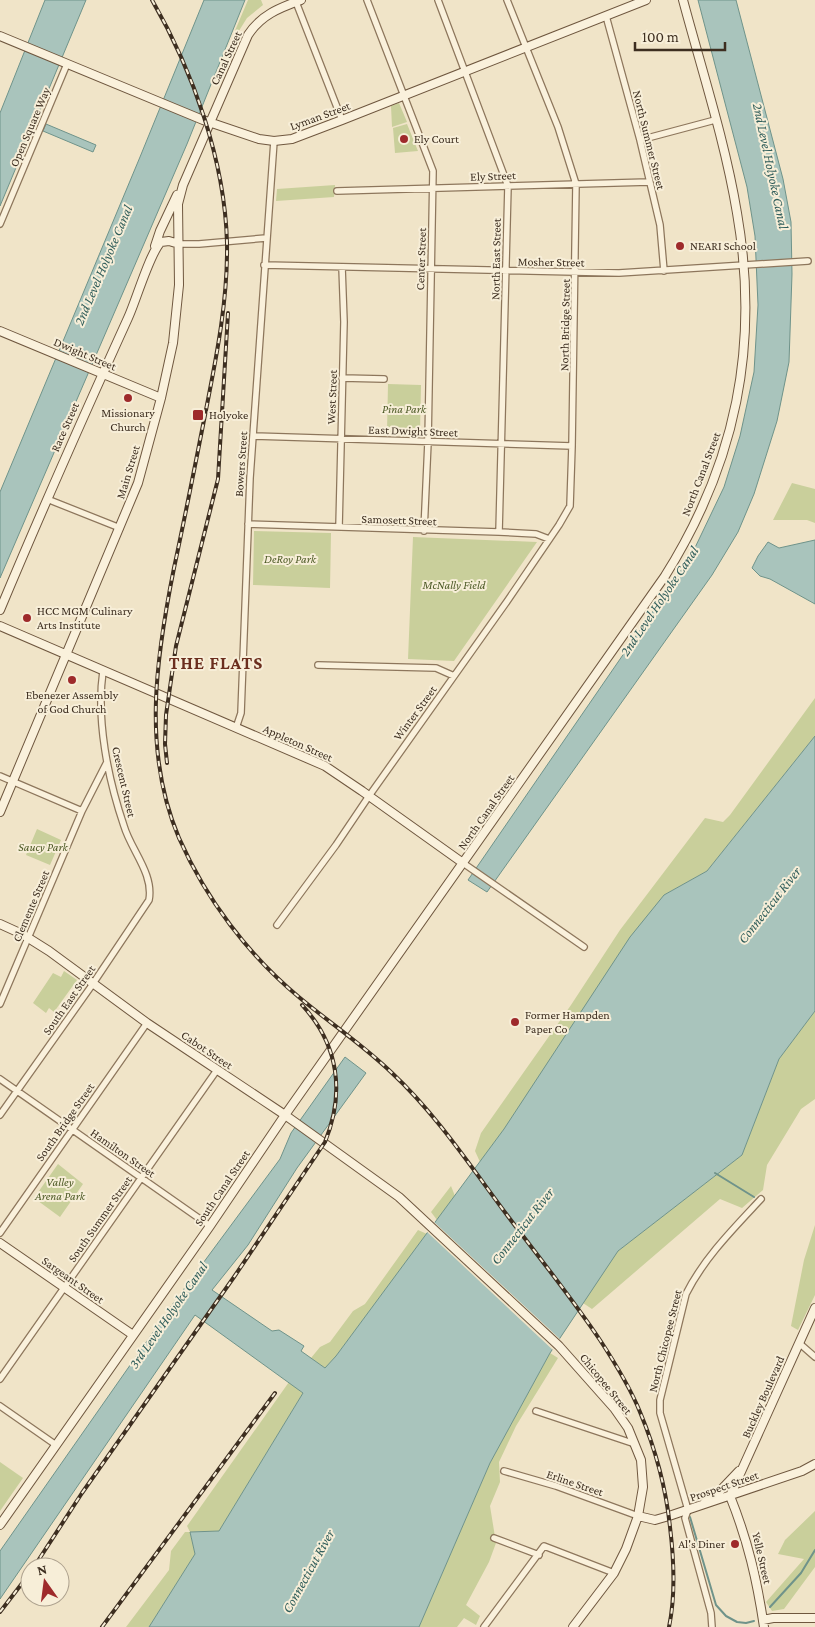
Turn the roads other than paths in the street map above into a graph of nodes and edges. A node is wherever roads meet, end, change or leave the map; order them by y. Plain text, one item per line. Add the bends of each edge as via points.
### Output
1 (366, 0) edge
2 (438, 0) edge
3 (507, 0) edge
4 (646, 0) edge
5 (683, 0) edge
6 (299, 1) edge
7 (606, 16) junction
8 (0, 36) edge
9 (527, 47) junction
10 (64, 64) junction
11 (466, 72) junction
12 (404, 95) junction
13 (342, 120) junction
14 (715, 120) junction
15 (209, 122) junction
16 (640, 140) junction
17 (274, 141) junction
18 (649, 182) junction
19 (576, 184) junction
20 (183, 185) junction
21 (508, 186) junction
22 (433, 188) junction
23 (337, 191) dead end
24 (0, 224) edge
25 (266, 238) junction
26 (179, 244) junction
27 (153, 255) junction
28 (808, 261) dead end
29 (264, 265) junction
30 (744, 265) junction
31 (342, 268) junction
32 (430, 270) junction
33 (506, 271) junction
34 (664, 271) junction
35 (576, 272) junction
36 (0, 332) edge
37 (98, 372) junction
38 (342, 378) junction
39 (384, 379) dead end
40 (161, 398) junction
41 (253, 436) junction
42 (341, 439) junction
43 (428, 442) junction
44 (502, 444) junction
45 (572, 446) junction
46 (46, 499) junction
47 (567, 512) joint
48 (248, 524) junction
49 (339, 527) junction
50 (120, 528) junction
51 (424, 531) junction
52 (500, 532) junction
53 (549, 539) junction
54 (0, 610) edge
55 (0, 626) edge
56 (66, 655) junction
57 (318, 665) dead end
58 (103, 671) junction
59 (454, 676) junction
60 (236, 728) junction
61 (107, 762) junction
62 (0, 776) edge
63 (13, 782) junction
64 (369, 796) junction
65 (82, 811) junction
66 (0, 812) edge
67 (466, 865) junction
68 (150, 893) joint
69 (0, 924) edge
70 (278, 925) dead end
71 (29, 938) junction
72 (584, 947) dead end
73 (93, 983) junction
74 (0, 1004) edge
75 (148, 1023) junction
76 (217, 1070) junction
77 (0, 1078) edge
78 (17, 1091) junction
79 (0, 1115) edge
80 (288, 1118) junction
81 (72, 1130) junction
82 (140, 1178) junction
83 (761, 1199) dead end
84 (210, 1226) junction
85 (0, 1234) edge
86 (0, 1243) edge
87 (493, 1284) joint
88 (64, 1288) junction
89 (815, 1308) edge
90 (132, 1335) junction
91 (799, 1344) junction
92 (815, 1357) edge
93 (0, 1379) edge
94 (0, 1406) edge
95 (536, 1411) dead end
96 (634, 1444) junction
97 (56, 1445) junction
98 (745, 1464) junction
99 (815, 1464) edge
100 (504, 1471) dead end
101 (730, 1496) junction
102 (696, 1507) junction
103 (688, 1510) junction
104 (638, 1516) junction
105 (0, 1525) edge
106 (494, 1538) dead end
107 (539, 1555) junction
108 (614, 1573) junction
109 (815, 1618) edge
110 (763, 1623) edge
111 (484, 1627) edge
112 (573, 1627) edge
113 (712, 1627) edge

1 - 12 street, Center Street
2 - 11 street, North East Street
3 - 9 street, North Bridge Street
4 - 7 street, Lyman Street
5 - 14 street, North Canal Street
6 - 13 street
6 - 15 street, Canal Street via 271,13 253,27
7 - 9 street, Lyman Street
7 - 16 street, North Summer Street
8 - 10 street, Lyman Street
9 - 11 street, Lyman Street
9 - 19 street, North Bridge Street
10 - 15 street, Lyman Street
10 - 24 street, Open Square Way
11 - 12 street, Lyman Street
11 - 21 street, North East Street
12 - 13 street, Lyman Street
12 - 22 street, Center Street via 431,163
13 - 17 street, Lyman Street via 292,139
14 - 16 street
14 - 30 street, North Canal Street via 731,182
15 - 17 street, Lyman Street
15 - 20 street, Main Street
16 - 18 street, North Summer Street
17 - 25 street, Bowers Street
18 - 19 street, Ely Street
18 - 34 street, North Summer Street via 660,224
19 - 21 street, Ely Street
19 - 35 street, North Bridge Street
20 - 26 street, Main Street via 178,204
20 - 27 street, Race Street via 160,231
21 - 22 street, Ely Street
21 - 33 street, North East Street
22 - 23 street, Ely Street
22 - 32 street, Center Street
25 - 26 street
25 - 29 street, Bowers Street
26 - 27 street via 161,242
26 - 40 street, Main Street via 175,329
27 - 37 street, Race Street via 129,316
28 - 30 street, Mosher Street
29 - 31 street, Mosher Street
29 - 41 street, Bowers Street
30 - 34 street, Mosher Street
30 - 67 street, North Canal Street via 746,320 740,378 728,437 700,511 665,576
31 - 32 street, Mosher Street
31 - 38 street, West Street
32 - 33 street, Mosher Street
32 - 43 street, Center Street
33 - 35 street, Mosher Street
33 - 44 street, North East Street
34 - 35 street, Mosher Street
35 - 45 street, North Bridge Street
36 - 37 street, Dwight Street
37 - 40 street, Dwight Street
37 - 46 street, Race Street
38 - 39 street
38 - 42 street, West Street
40 - 50 street, Main Street via 138,483
41 - 42 street, East Dwight Street
41 - 48 street, Bowers Street
42 - 43 street, East Dwight Street
42 - 49 street, West Street
43 - 44 street, East Dwight Street
43 - 51 street, Center Street
44 - 45 street, East Dwight Street
44 - 52 street, North East Street
45 - 47 street, North Bridge Street via 571,494
46 - 50 street
46 - 54 street, Race Street
47 - 53 street, Winter Street
48 - 49 street, Samosett Street
48 - 60 street, Bowers Street via 241,713
49 - 51 street, Samosett Street
50 - 56 street, Main Street
51 - 52 street, Samosett Street
52 - 53 street, Samosett Street via 536,534
53 - 59 street, Winter Street
55 - 56 street, Appleton Street
56 - 58 street, Appleton Street
56 - 63 street, Main Street
57 - 59 street via 436,668
58 - 60 street, Appleton Street
58 - 61 street, Crescent Street via 102,718
59 - 64 street, Winter Street
60 - 64 street, Appleton Street via 322,765
61 - 65 street, Clemente Street
61 - 68 street, Crescent Street via 123,825 148,877
62 - 63 street
63 - 65 street
63 - 66 street, Main Street
64 - 67 street, Appleton Street
64 - 70 street, Winter Street
65 - 71 street, Clemente Street
67 - 72 street, Appleton Street
67 - 80 street, South Canal Street
68 - 73 street, South East Street via 146,906
69 - 71 street, Cabot Street
71 - 73 street, Cabot Street
71 - 74 street, Clemente Street
73 - 75 street, Cabot Street
73 - 78 street, South East Street
75 - 76 street, Cabot Street
75 - 81 street, South Bridge Street
76 - 80 street, Cabot Street
76 - 82 street, South Summer Street
77 - 78 street, Hamilton Street
78 - 79 street, South East Street
78 - 81 street, Hamilton Street
80 - 84 street, South Canal Street
80 - 87 street, Cabot Street via 400,1197
81 - 82 street, Hamilton Street
81 - 85 street, South Bridge Street
82 - 84 street, Hamilton Street
82 - 88 street, South Summer Street
83 - 103 street, North Chicopee Street via 692,1280 670,1353 660,1413
84 - 90 street, South Canal Street
86 - 88 street, Sargeant Street
87 - 96 street, Chicopee Street via 559,1346 614,1408 628,1428
88 - 90 street, Sargeant Street
88 - 93 street, South Summer Street
89 - 91 street, Buckley Boulevard
90 - 97 street, South Canal Street
91 - 92 street
91 - 98 street, Buckley Boulevard
94 - 97 street
95 - 96 street
96 - 104 street, Chicopee Street via 643,1470
97 - 105 street, South Canal Street
98 - 101 street, Buckley Boulevard
98 - 102 street via 719,1492
99 - 101 street, Prospect Street
100 - 104 street, Erline Street
101 - 102 street, Prospect Street
101 - 110 street, Yelle Street via 745,1534
102 - 103 street, Prospect Street
103 - 104 street, Prospect Street via 655,1520
103 - 113 street, North Chicopee Street via 685,1518
104 - 108 street, Chicopee Street
106 - 107 street
107 - 108 street via 544,1546
107 - 111 street
108 - 112 street, Chicopee Street
109 - 110 street via 773,1618

